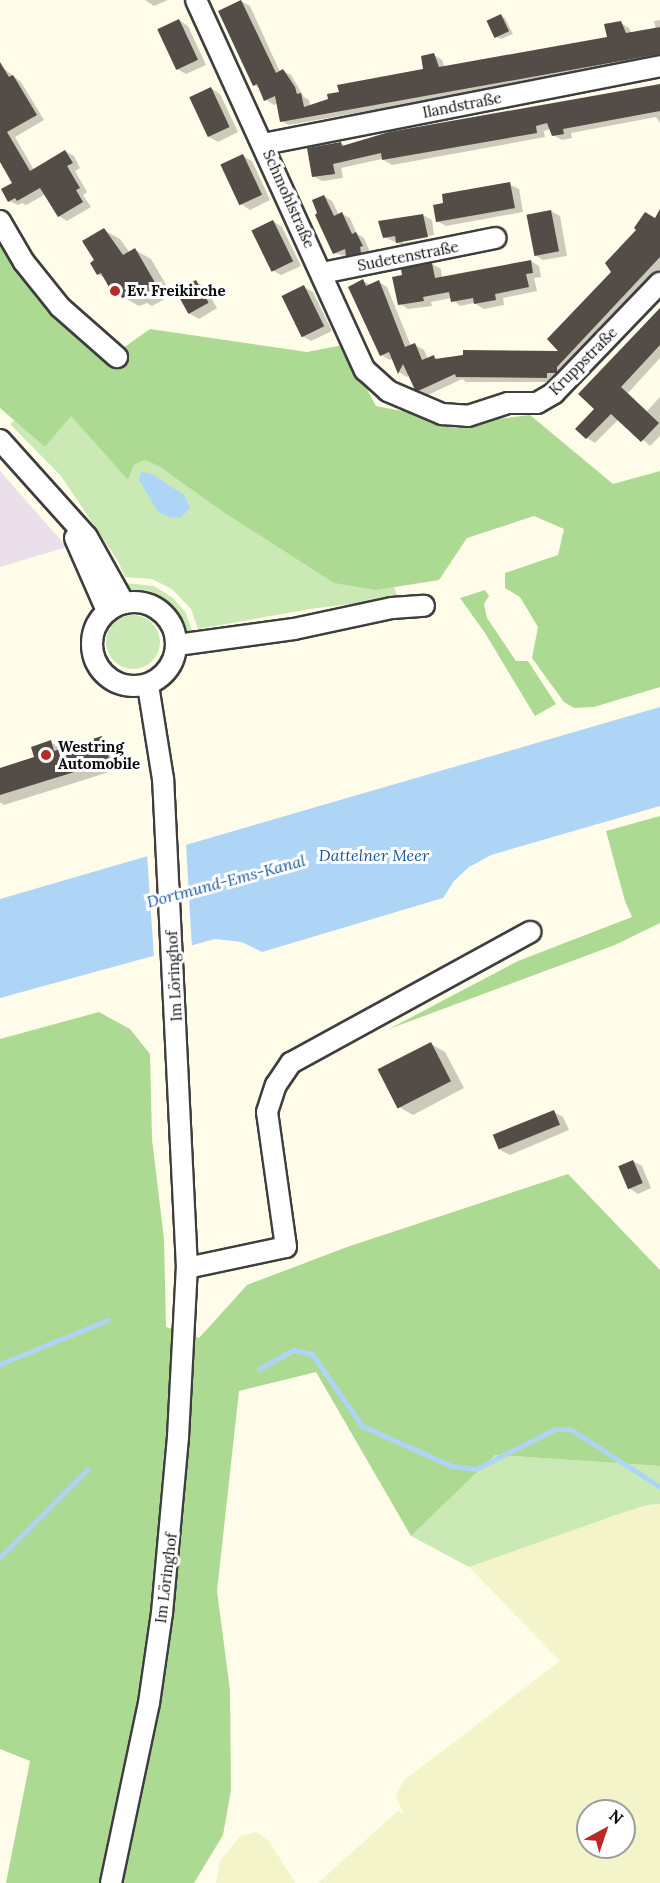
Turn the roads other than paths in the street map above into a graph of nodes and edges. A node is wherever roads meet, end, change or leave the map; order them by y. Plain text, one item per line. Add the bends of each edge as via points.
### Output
1 (196, 0) edge
2 (660, 66) edge
3 (264, 144) junction
4 (0, 221) edge
5 (495, 238) dead end
6 (322, 273) junction
7 (660, 283) edge
8 (117, 357) dead end
9 (388, 391) joint
10 (0, 440) edge
11 (424, 606) dead end
12 (115, 607) junction
13 (177, 645) junction
14 (148, 685) junction
15 (530, 932) dead end
16 (187, 1268) junction
17 (111, 1883) edge

1 - 3 street, Schmohlstraße
2 - 3 street, Ilandstraße
3 - 6 street, Schmohlstraße
4 - 8 street via 24,262 60,307
5 - 6 street, Sudetenstraße
6 - 9 street, Schmohlstraße via 365,370
7 - 9 street, Kruppstraße via 554,393 537,403 508,404 468,416 442,414
10 - 12 street via 87,537
11 - 13 street via 392,608 294,628
12 - 13 street via 139,602 154,607 166,616
12 - 14 street via 98,622 92,636 96,664 118,684
13 - 14 street via 168,669
14 - 16 street, Im Löringhof via 163,778
15 - 16 street via 291,1063 276,1085 267,1112 286,1247
16 - 17 street, Im Löringhof via 178,1437 162,1613

